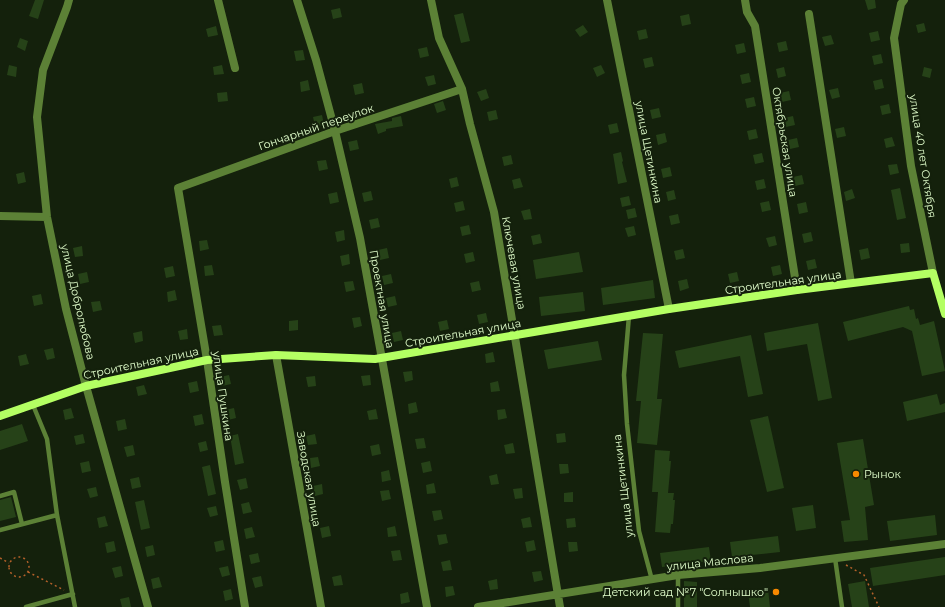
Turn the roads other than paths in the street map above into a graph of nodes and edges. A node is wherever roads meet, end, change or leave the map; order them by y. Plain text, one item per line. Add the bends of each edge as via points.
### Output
1 (69, 0) edge
2 (218, 0) edge
3 (296, 0) edge
4 (431, 0) edge
5 (607, 0) edge
6 (745, 0) edge
7 (904, 0) edge
8 (809, 14) dead end
9 (235, 68) dead end
10 (462, 89) junction
11 (335, 131) junction
12 (178, 188) joint
13 (0, 216) edge
14 (47, 217) junction
15 (933, 272) junction
16 (851, 283) junction
17 (797, 290) junction
18 (669, 309) junction
19 (945, 314) edge
20 (628, 316) junction
21 (515, 335) junction
22 (276, 355) junction
23 (381, 358) junction
24 (207, 360) junction
25 (86, 386) junction
26 (33, 405) junction
27 (0, 416) edge
28 (0, 496) edge
29 (57, 515) junction
30 (22, 524) junction
31 (0, 530) edge
32 (945, 544) edge
33 (834, 558) junction
34 (678, 575) junction
35 (652, 580) junction
36 (73, 594) junction
37 (558, 594) junction
38 (26, 607) edge
39 (75, 607) edge
40 (148, 607) edge
41 (245, 607) edge
42 (321, 607) edge
43 (428, 607) edge
44 (478, 607) edge
45 (560, 607) edge
46 (678, 607) edge
47 (842, 607) edge

1 - 14 street, улица Добролюбова via 43,70 37,117
2 - 9 street
3 - 11 street, Проектная улица via 316,60
4 - 10 street, Ключевая улица via 439,38
5 - 18 street, улица Щетинкина
6 - 17 street, Октябрьская улица via 747,12 755,26
7 - 15 street, улица 40 лет Октября via 894,38 911,166
8 - 16 street
10 - 11 street, Гончарный переулок
10 - 21 street, Ключевая улица via 494,212
11 - 12 street, Гончарный переулок
11 - 23 street, Проектная улица via 360,238
12 - 24 street, улица Пушкина
13 - 14 street
14 - 25 street, улица Добролюбова via 66,309
15 - 16 street, Строительная улица
15 - 19 street, улица 40 лет Октября
16 - 17 street, Строительная улица
17 - 18 street, Строительная улица
18 - 20 street, Строительная улица
20 - 21 street, Строительная улица
20 - 35 lane, улица Щетинкина via 624,375 627,424 639,531
21 - 23 street, Строительная улица
21 - 37 street, Ключевая улица
22 - 23 street, Строительная улица
22 - 24 street, Строительная улица
22 - 42 street, Заводская улица
23 - 43 street, Проектная улица
24 - 25 street, Строительная улица
24 - 41 street, улица Пушкина
25 - 26 street, Строительная улица
25 - 40 street, улица Добролюбова
26 - 27 street, Строительная улица
26 - 29 lane via 47,439
28 - 30 lane via 14,492
29 - 30 lane
29 - 36 lane
30 - 31 lane
32 - 33 street, улица Маслова
33 - 34 street, улица Маслова
33 - 47 lane
34 - 35 street, улица Маслова
34 - 46 lane
35 - 37 street, улица Маслова
36 - 38 lane
36 - 39 lane
37 - 44 street, улица Маслова
37 - 45 street, Ключевая улица

